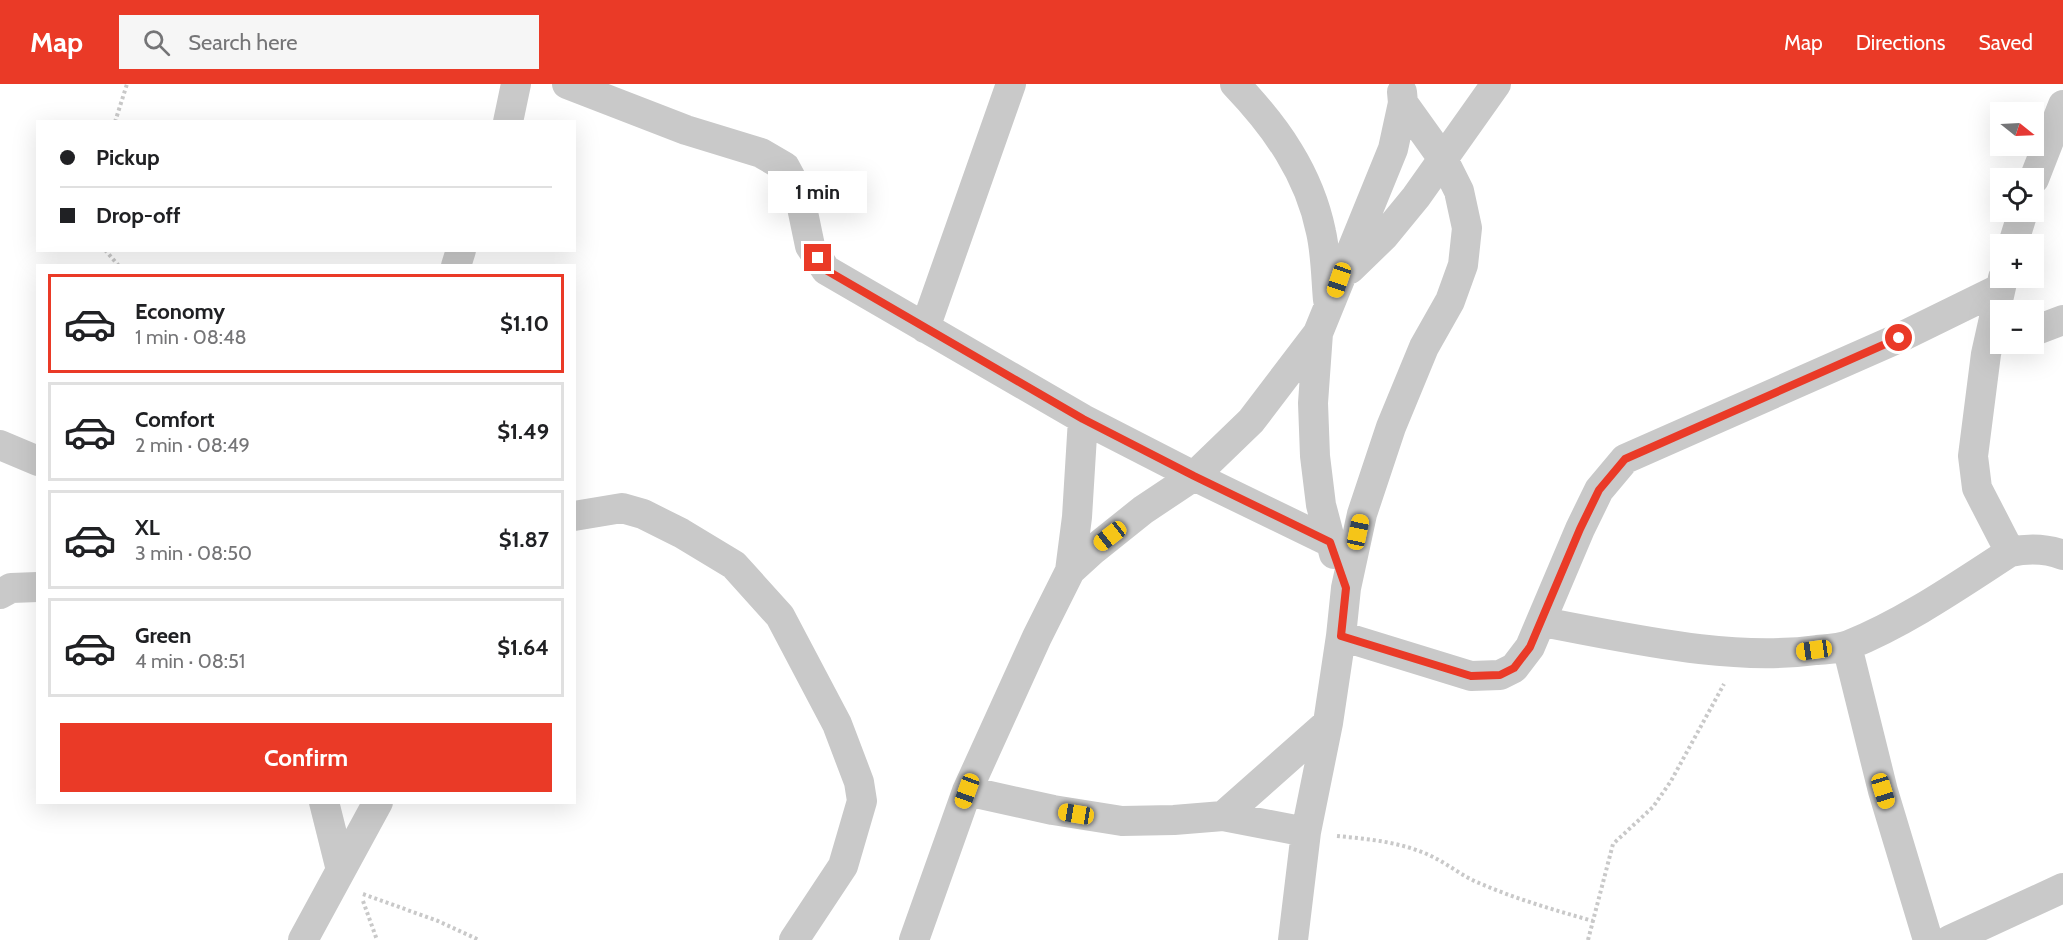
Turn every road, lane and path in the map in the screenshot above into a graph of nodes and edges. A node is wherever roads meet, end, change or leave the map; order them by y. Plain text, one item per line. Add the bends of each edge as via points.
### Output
1 (127, 84) edge
2 (516, 84) edge
3 (567, 84) edge
4 (1011, 84) edge
5 (1235, 84) edge
6 (1497, 84) edge
7 (1402, 93) edge
8 (2062, 115) edge
9 (116, 120) edge
10 (508, 120) edge
11 (1443, 159) junction
12 (2039, 168) edge
13 (107, 252) edge
14 (117, 264) edge
15 (1339, 280) junction
16 (1992, 288) edge
17 (2063, 320) edge
18 (1324, 321) junction
19 (2044, 327) edge
20 (925, 328) junction
21 (1995, 354) edge
22 (1083, 419) junction
23 (0, 445) edge
24 (36, 460) edge
25 (1194, 476) junction
26 (576, 516) edge
27 (1330, 542) junction
28 (2010, 552) junction
29 (2063, 555) edge
30 (1070, 570) junction
31 (36, 587) edge
32 (1346, 588) junction
33 (0, 594) edge
34 (1542, 621) junction
35 (1341, 636) junction
36 (1847, 646) junction
37 (1740, 654) junction
38 (1328, 723) junction
39 (967, 791) junction
40 (325, 804) edge
41 (377, 804) edge
42 (1223, 816) junction
43 (1306, 832) junction
44 (350, 881) junction
45 (2063, 888) edge
46 (1593, 921) junction
47 (303, 940) edge
48 (479, 940) edge
49 (794, 940) edge
50 (914, 940) edge
51 (1293, 940) edge
52 (1588, 940) edge
53 (1929, 940) edge
54 (1950, 940) edge

1 - 9 path
2 - 10 street
3 - 20 street via 686,130 761,153 785,167 799,194 810,246 826,270
4 - 20 street
5 - 18 street via 1290,151 1311,192 1322,233
6 - 11 street
7 - 11 street
7 - 15 street via 1393,149
8 - 12 street
11 - 15 street via 1384,236
11 - 32 street via 1459,191 1467,228 1463,265 1450,302 1424,347 1391,427 1362,514
13 - 14 path
15 - 18 street
16 - 34 street via 1899,338 1625,459 1599,490
17 - 19 street
18 - 25 street via 1251,420
18 - 27 street via 1313,403 1315,456
20 - 22 street
21 - 28 street via 1973,456 1977,488
22 - 25 street
22 - 30 street
23 - 24 street
25 - 27 street
25 - 30 street via 1143,510
26 - 49 street via 621,508 643,514 734,565 780,616 837,724 859,782 862,801 843,866
27 - 32 street
28 - 29 street via 2051,550
28 - 36 street via 1909,615
30 - 39 street
31 - 33 street via 11,588
32 - 35 street
34 - 35 street via 1520,661 1500,675 1471,676
34 - 37 street
35 - 38 street
36 - 37 street via 1797,653
36 - 53 street via 1883,791
37 - 46 path via 1671,781 1653,807 1613,844
38 - 42 street
38 - 43 street
39 - 42 street via 1122,821
39 - 50 street
40 - 44 street
41 - 44 street
42 - 43 street
43 - 46 path via 1408,848 1430,855 1476,882 1521,901
43 - 51 street
44 - 47 street
44 - 48 path
45 - 54 street
46 - 52 path

